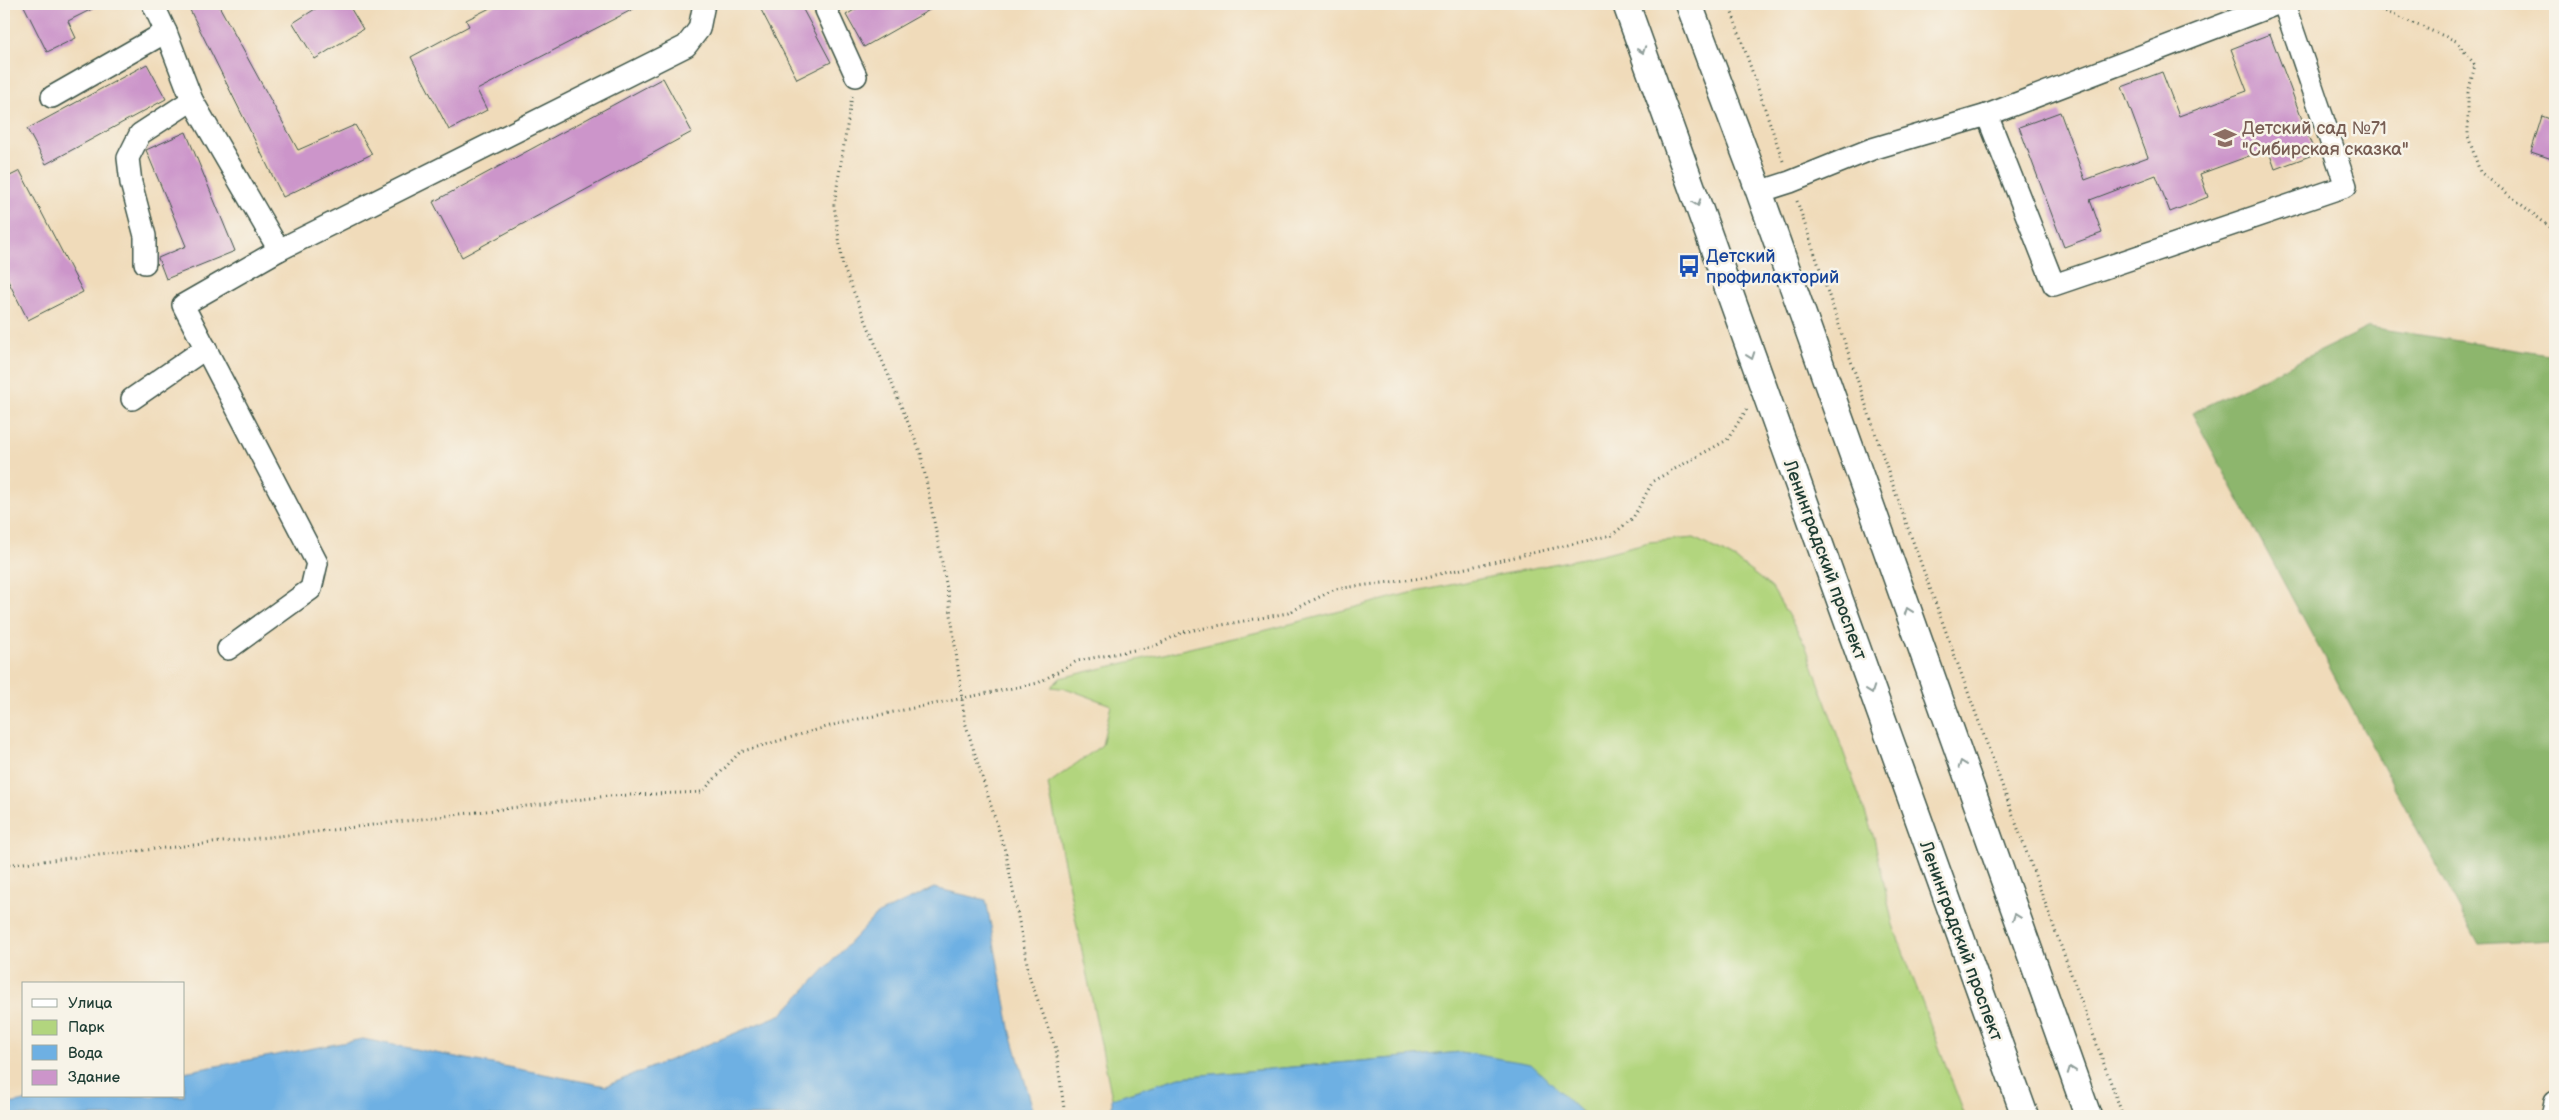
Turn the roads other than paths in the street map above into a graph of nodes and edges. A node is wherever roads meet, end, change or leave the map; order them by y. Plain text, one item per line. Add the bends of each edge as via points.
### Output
1 (153, 4) edge
2 (704, 4) edge
3 (1626, 4) edge
4 (1689, 4) edge
5 (2277, 4) edge
6 (2284, 4) edge
7 (828, 6) edge
8 (166, 32) junction
9 (856, 76) road end
10 (52, 97) dead end
11 (192, 100) junction
12 (1987, 115) junction
13 (1759, 192) junction
14 (279, 250) junction
15 (145, 263) dead end
16 (206, 348) junction
17 (132, 399) dead end
18 (228, 649) dead end
19 (2555, 1102) edge
20 (2025, 1116) edge
21 (2088, 1116) edge
22 (2552, 1116) edge

1 - 8 lane
2 - 14 lane via 699,29 686,46
3 -> 20 main road, Ленинградский проспект
4 - 13 main road
5 - 12 lane
6 - 12 lane via 2346,186 2054,285
7 - 9 lane
8 - 10 lane
8 - 11 lane
11 - 14 lane
11 - 15 lane via 140,134 128,158 145,236
12 - 13 lane via 1872,149
21 -> 13 main road
14 - 16 lane via 183,305
16 - 17 lane
16 - 18 lane via 317,563 311,589
19 - 22 lane

